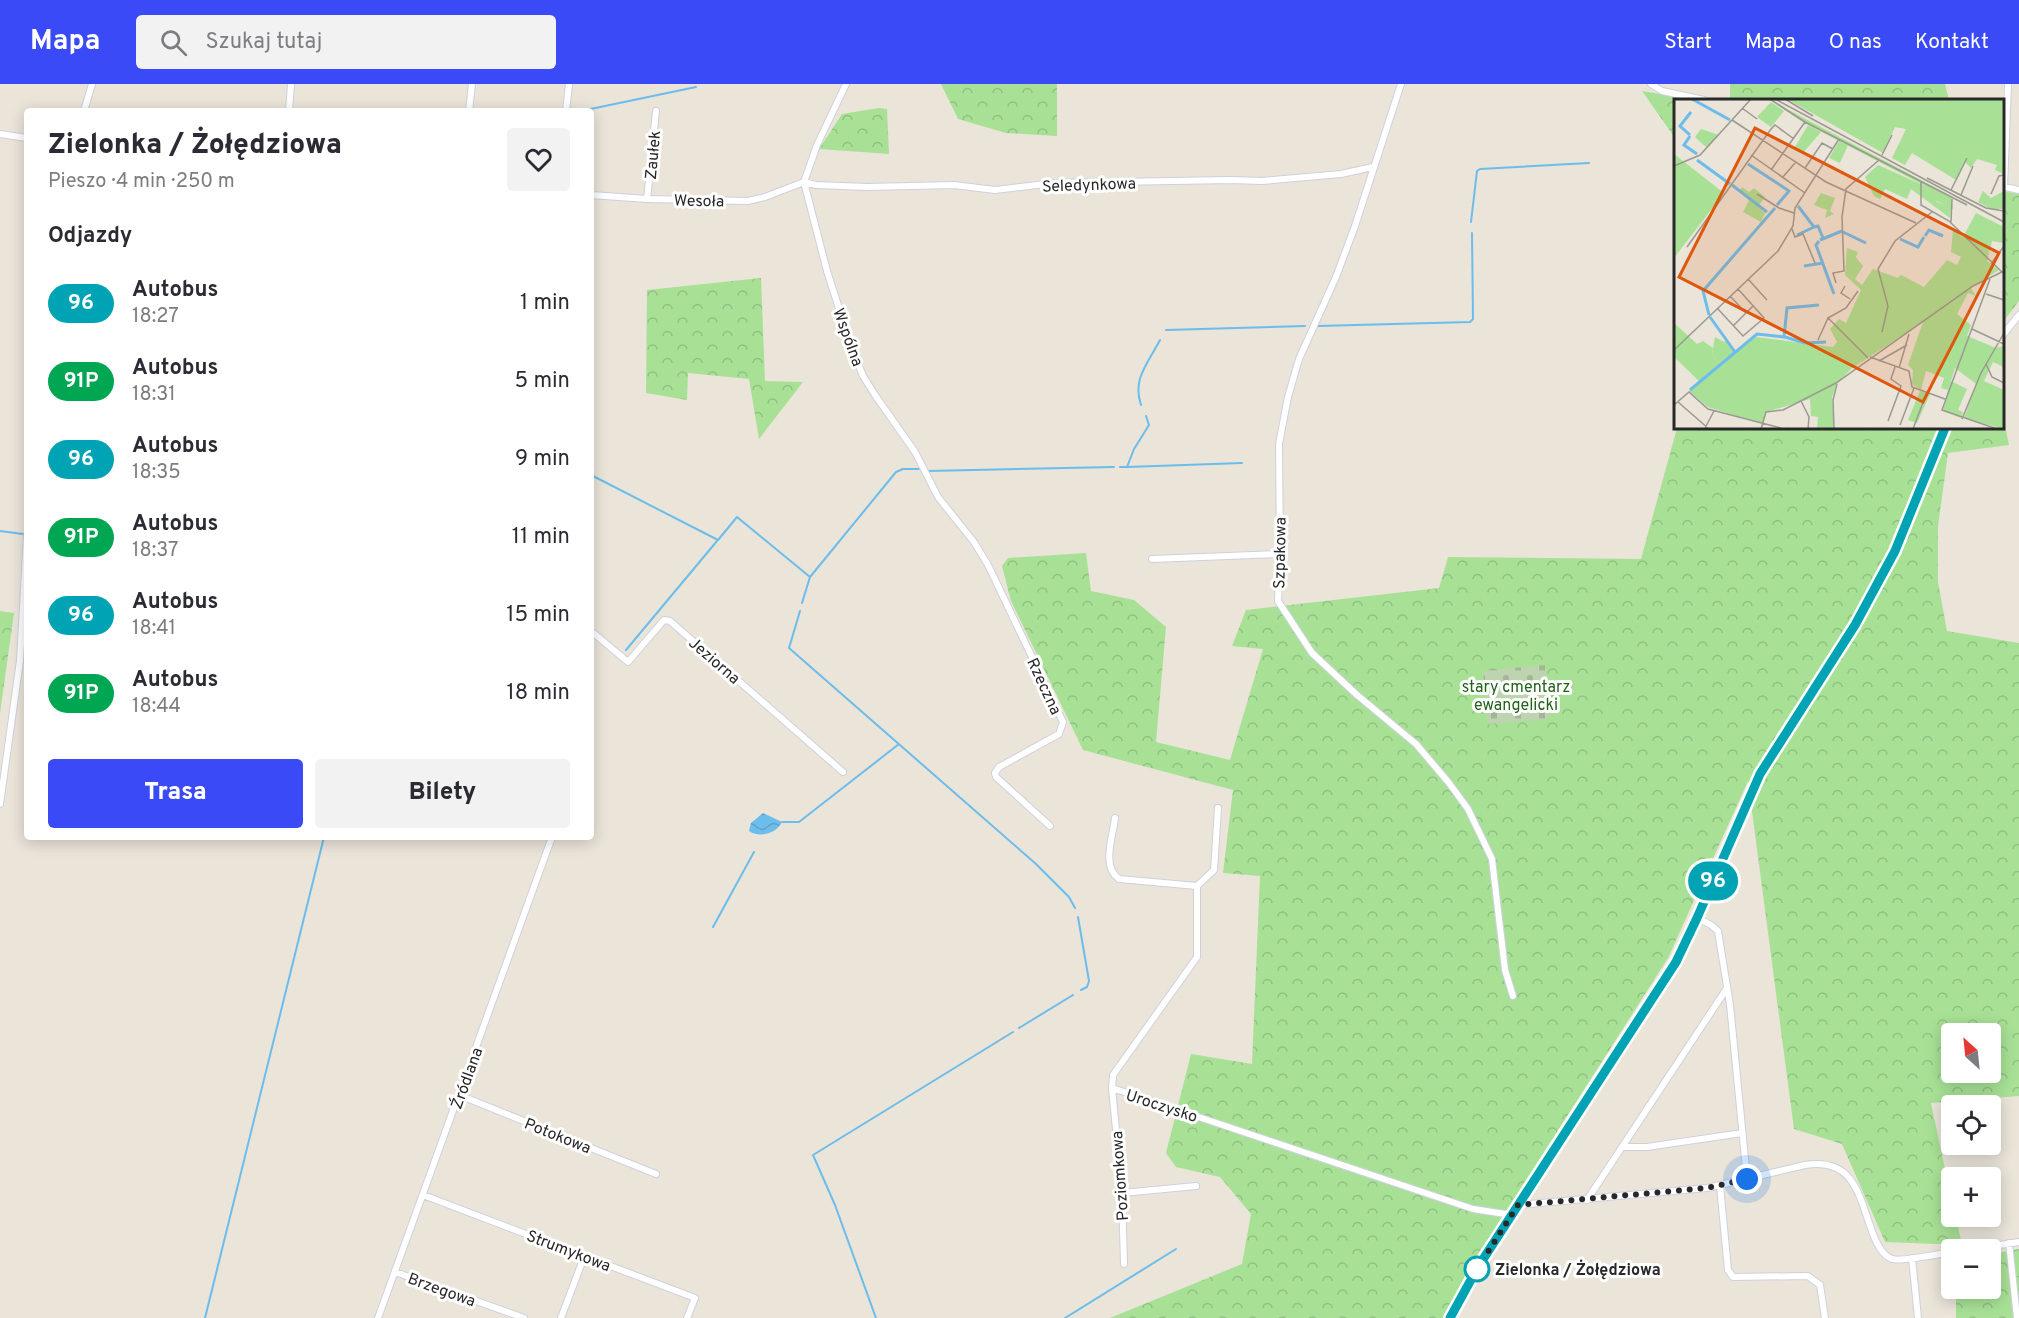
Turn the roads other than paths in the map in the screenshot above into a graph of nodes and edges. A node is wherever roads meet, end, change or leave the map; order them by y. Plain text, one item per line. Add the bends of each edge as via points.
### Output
1 (92, 84) edge
2 (291, 84) edge
3 (472, 84) edge
4 (568, 84) edge
5 (846, 84) edge
6 (1401, 84) edge
7 (1651, 84) edge
8 (2008, 84) edge
9 (1699, 99) edge
10 (85, 108) edge
11 (289, 108) edge
12 (469, 108) edge
13 (566, 108) edge
14 (656, 111) dead end
15 (0, 134) edge
16 (24, 138) edge
17 (2004, 166) edge
18 (1373, 167) junction
19 (804, 182) junction
20 (2004, 186) edge
21 (2019, 190) edge
22 (594, 195) edge
23 (647, 199) junction
24 (2019, 315) edge
25 (2004, 334) edge
26 (1945, 429) edge
27 (1280, 554) junction
28 (1152, 559) dead end
29 (988, 565) joint
30 (24, 590) edge
31 (594, 634) edge
32 (843, 772) dead end
33 (0, 804) edge
34 (1218, 807) dead end
35 (1115, 818) dead end
36 (1050, 826) dead end
37 (551, 840) edge
38 (1197, 886) junction
39 (1697, 918) junction
40 (1727, 988) junction
41 (1513, 996) dead end
42 (1112, 1088) junction
43 (459, 1095) junction
44 (1743, 1133) junction
45 (1622, 1147) junction
46 (656, 1174) dead end
47 (1747, 1179) junction
48 (1196, 1186) dead end
49 (1720, 1186) junction
50 (1122, 1192) junction
51 (423, 1195) junction
52 (1587, 1200) junction
53 (1518, 1205) junction
54 (1512, 1215) junction
55 (2019, 1242) edge
56 (2009, 1243) junction
57 (2001, 1244) edge
58 (1941, 1254) edge
59 (584, 1257) junction
60 (1912, 1258) junction
61 (1124, 1264) dead end
62 (395, 1272) junction
63 (378, 1318) edge
64 (524, 1318) edge
65 (561, 1318) edge
66 (687, 1318) edge
67 (1450, 1318) edge
68 (1825, 1318) edge
69 (1918, 1318) edge
70 (2017, 1318) edge

1 - 10 street
2 - 11 street
3 - 12 street
4 - 13 street
5 - 19 street
6 - 18 street, Szpakowa
7 - 9 street via 1662,91
8 - 17 street
14 - 23 street, Zaułek
15 - 16 street
18 - 19 street, Seledynkowa via 1262,181 1054,183 995,190 954,185 868,188
18 - 27 street, Szpakowa via 1355,226 1299,359 1288,397 1279,444
19 - 23 street, Wesoła via 748,201
19 - 29 street, Wspólna via 827,271 863,376 915,452 938,497
20 - 21 street
22 - 23 street, Wesoła
24 - 25 street
26 - 39 street via 1895,551 1855,625 1760,774
27 - 28 street
27 - 41 street, Szpakowa via 1278,601 1312,652 1416,744 1449,783 1475,823 1492,859 1505,970
29 - 36 street, Rzeczna via 1063,722 1059,734 999,767 996,777
30 - 33 street via 20,661
31 - 32 street, Jeziorna via 628,662 664,620 670,621
34 - 38 street via 1214,870
35 - 38 street via 1109,864 1114,876
37 - 43 street, Źródlana
38 - 42 street, Uroczysko via 1197,957 1113,1075
39 - 40 street via 1718,931
39 - 53 street via 1676,962
40 - 44 street
40 - 45 street
42 - 50 street, Poziomkowa
42 - 54 street, Uroczysko via 1473,1209
43 - 46 street, Potokowa
43 - 51 street, Źródlana
44 - 45 street
44 - 47 street
45 - 52 street
47 - 49 street
47 - 60 street via 1813,1163 1836,1167 1855,1185 1876,1244 1894,1260
48 - 50 street
49 - 52 street
49 - 68 street via 1728,1270 1732,1277 1808,1276 1820,1285
50 - 61 street, Poziomkowa
51 - 59 street, Strumykowa
51 - 62 street, Źródlana
52 - 53 street
53 - 54 street
54 - 67 street
55 - 56 street
56 - 57 street
56 - 70 street
58 - 60 street
59 - 65 street
59 - 66 street, Strumykowa via 695,1298
60 - 69 street
62 - 63 street, Źródlana
62 - 64 street, Brzegowa

